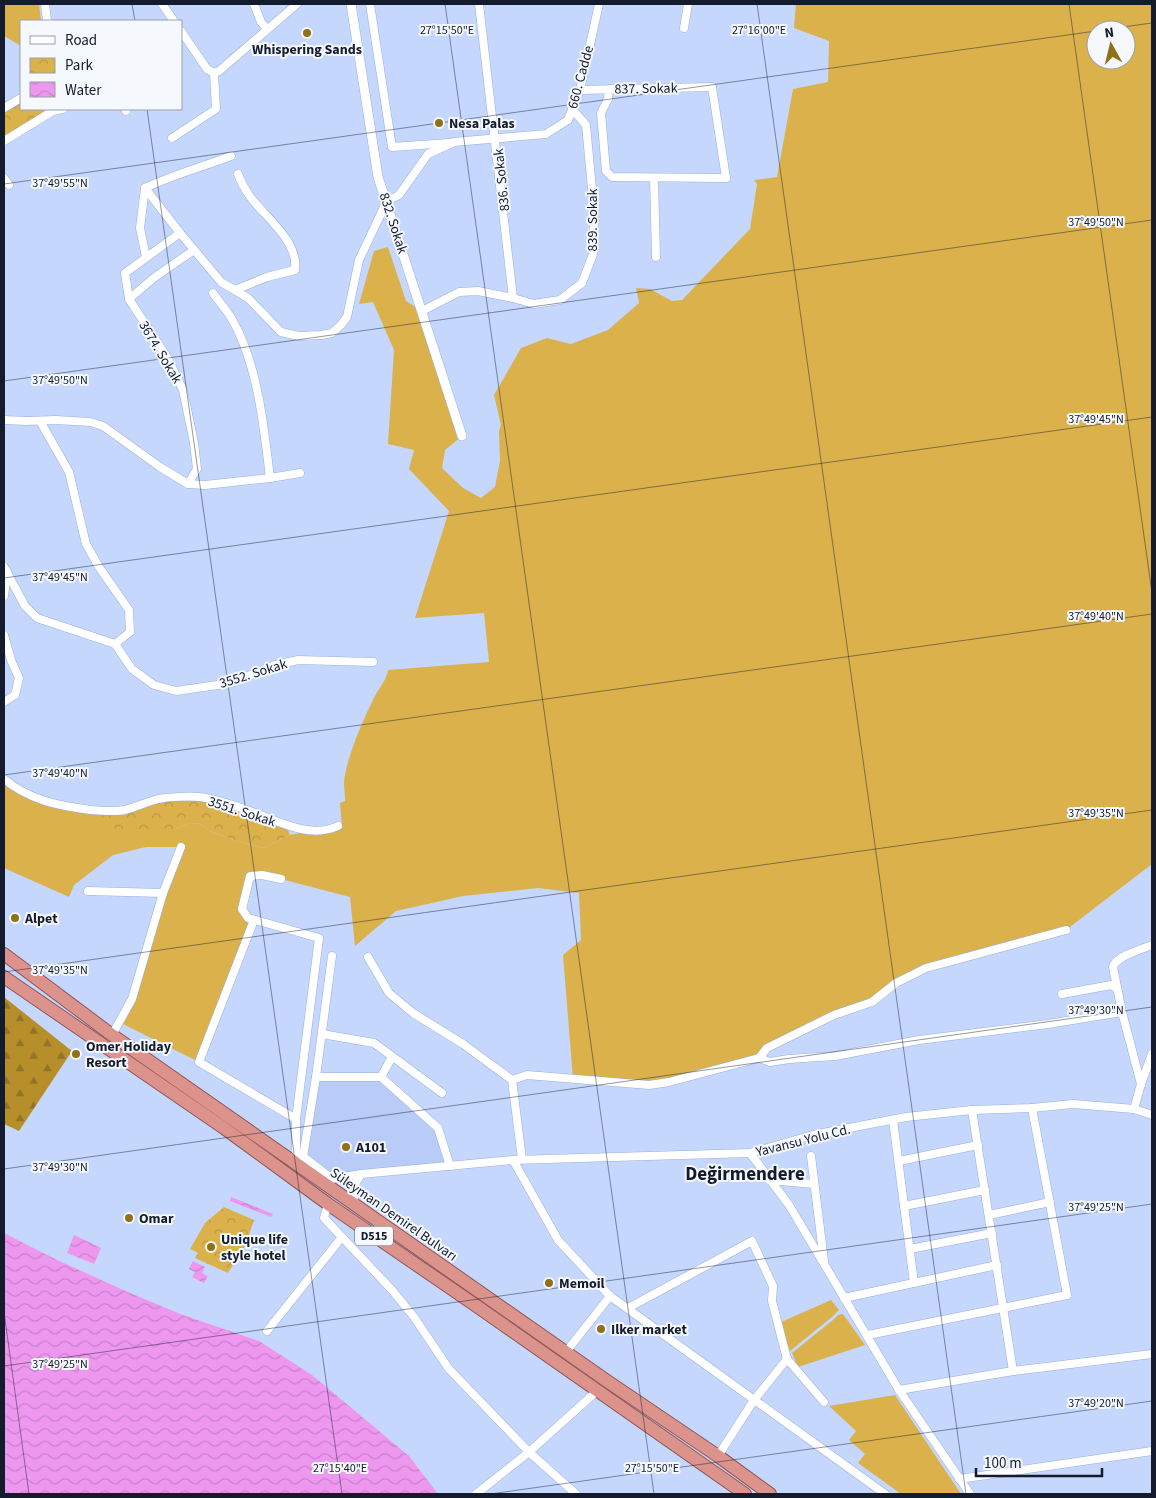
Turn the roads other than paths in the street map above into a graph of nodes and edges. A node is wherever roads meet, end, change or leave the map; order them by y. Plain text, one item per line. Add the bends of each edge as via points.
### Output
1 (45, 4) edge
2 (162, 4) edge
3 (254, 4) edge
4 (297, 4) edge
5 (350, 4) edge
6 (370, 4) edge
7 (479, 4) edge
8 (598, 4) edge
9 (688, 4) edge
10 (47, 20) edge
11 (173, 20) edge
12 (684, 28) dead end
13 (267, 29) junction
14 (182, 32) edge
15 (214, 73) junction
16 (610, 89) junction
17 (580, 90) junction
18 (20, 99) edge
19 (4, 108) edge
20 (572, 109) junction
21 (53, 110) edge
22 (172, 138) dead end
23 (496, 139) junction
24 (4, 141) edge
25 (454, 142) junction
26 (231, 156) dead end
27 (238, 174) dead end
28 (654, 178) junction
29 (145, 188) junction
30 (387, 201) junction
31 (180, 233) junction
32 (194, 250) junction
33 (146, 257) junction
34 (656, 257) dead end
35 (235, 290) junction
36 (213, 293) dead end
37 (513, 298) junction
38 (129, 299) junction
39 (422, 311) junction
40 (4, 420) edge
41 (40, 421) junction
42 (462, 436) dead end
43 (300, 473) dead end
44 (270, 478) junction
45 (188, 484) junction
46 (6, 569) edge
47 (4, 596) edge
48 (4, 635) edge
49 (115, 644) junction
50 (373, 662) dead end
51 (4, 702) edge
52 (4, 779) edge
53 (338, 826) dead end
54 (180, 847) dead end
55 (281, 879) dead end
56 (88, 891) dead end
57 (163, 893) junction
58 (254, 920) junction
59 (1066, 930) dead end
60 (1152, 944) edge
61 (4, 954) edge
62 (332, 956) dead end
63 (368, 957) dead end
64 (4, 977) edge
65 (1116, 988) junction
66 (1062, 994) dead end
67 (1122, 1012) junction
68 (322, 1034) junction
69 (112, 1035) junction
70 (1152, 1054) edge
71 (392, 1057) junction
72 (759, 1058) junction
73 (316, 1077) junction
74 (381, 1077) junction
75 (512, 1080) junction
76 (1141, 1084) junction
77 (442, 1093) dead end
78 (1032, 1108) junction
79 (1134, 1109) junction
80 (972, 1110) junction
81 (1152, 1115) edge
82 (296, 1119) junction
83 (893, 1120) junction
84 (978, 1145) junction
85 (750, 1153) junction
86 (811, 1156) dead end
87 (303, 1157) junction
88 (522, 1159) junction
89 (512, 1160) junction
90 (898, 1161) junction
91 (450, 1166) junction
92 (361, 1174) junction
93 (336, 1178) junction
94 (769, 1180) junction
95 (320, 1181) junction
96 (814, 1184) junction
97 (985, 1190) junction
98 (1050, 1202) junction
99 (328, 1204) junction
100 (355, 1206) junction
101 (904, 1206) junction
102 (989, 1214) junction
103 (992, 1233) junction
104 (342, 1237) junction
105 (910, 1249) junction
106 (824, 1265) junction
107 (997, 1265) junction
108 (914, 1283) junction
109 (610, 1296) junction
110 (844, 1298) junction
111 (1002, 1307) junction
112 (628, 1308) junction
113 (267, 1331) dead end
114 (868, 1335) junction
115 (566, 1352) junction
116 (1152, 1354) edge
117 (787, 1359) junction
118 (1013, 1371) junction
119 (900, 1390) junction
120 (597, 1391) junction
121 (754, 1400) junction
122 (824, 1402) dead end
123 (1152, 1451) edge
124 (528, 1452) junction
125 (718, 1456) junction
126 (959, 1479) junction
127 (476, 1494) edge
128 (576, 1494) edge
129 (745, 1494) edge
130 (770, 1494) edge
131 (885, 1494) edge
132 (970, 1494) edge

1 - 10 street
2 - 11 street
3 - 13 street
4 - 13 street
5 - 30 street, 832. Sokak via 373,151
6 - 25 street via 392,147
7 - 23 street, 836. Sokak
8 - 17 street, 660. Cadde
9 - 12 street
13 - 15 street
14 - 15 street
15 - 22 street via 216,108
16 - 17 street, 837. Sokak
16 - 28 street via 601,112 606,171 612,177
16 - 28 street, 837. Sokak via 712,86 726,178
17 - 20 street, 660. Cadde
18 - 19 street
20 - 23 street, 660. Cadde via 568,120 546,134
20 - 37 street, 839. Sokak via 586,125 594,210 593,254 582,283 560,300 534,304
21 - 24 street
23 - 25 street, 660. Cadde
23 - 37 street, 836. Sokak
25 - 30 street, 660. Cadde via 428,154 400,195
26 - 29 street
27 - 35 street via 242,186 290,246 296,262 295,270
28 - 34 street
29 - 31 street
29 - 33 street via 140,228
30 - 35 street via 359,260 347,317 332,333 310,337 281,332 248,298
30 - 39 street, 832. Sokak
31 - 32 street
31 - 33 street
32 - 35 street via 221,282
32 - 38 street
33 - 38 street via 125,273
36 - 44 street via 233,320 248,358 261,410
37 - 39 street, 839. Sokak via 478,290 459,292
38 - 45 street, 3674. Sokak via 184,390 197,469
39 - 42 street, 832. Sokak
40 - 41 street
41 - 45 street via 90,422 103,426
41 - 49 street via 69,472 86,544 129,610 130,632
43 - 44 street
44 - 45 street via 205,486
46 - 47 street
46 - 49 street via 25,606 38,618
48 - 51 street via 20,678 15,695
49 - 50 street, 3552. Sokak via 132,669 154,685 176,691 231,683 275,665 298,660
52 - 53 street, 3551. Sokak via 15,788 63,807 124,810 160,799 199,797 309,830 330,830
54 - 57 street
55 - 58 street via 250,876 242,908 248,918
56 - 57 street
57 - 69 street via 132,999
58 - 82 street via 319,938
58 - 82 street via 199,1062
59 - 72 street via 926,968 896,983 872,1002 834,1015 767,1048
60 - 65 street via 1114,962
61 - 69 highway, Süleyman Demirel Bulvarı / D515
62 - 68 street
63 - 75 street via 388,993 412,1013 463,1044
64 - 99 highway, Süleyman Demirel Bulvarı / D515 via 224,1128
65 - 66 street via 1111,985
65 - 67 street
67 - 72 street via 919,1040 835,1056 770,1062
67 - 76 street
68 - 71 street via 374,1043
68 - 73 street
69 - 95 highway, Süleyman Demirel Bulvarı / D515
70 - 76 street
71 - 74 street
71 - 77 street
72 - 75 street via 649,1085 527,1075
73 - 74 street
73 - 87 street
74 - 91 street via 438,1128
75 - 88 street
76 - 79 street
78 - 79 street, Yavansu Yolu Cd. via 1073,1104
78 - 80 street, Yavansu Yolu Cd.
78 - 98 street
79 - 81 street, Yavansu Yolu Cd.
80 - 83 street, Yavansu Yolu Cd.
80 - 84 street
82 - 87 street via 296,1151
83 - 85 street, Yavansu Yolu Cd. via 814,1135
83 - 90 street
84 - 90 street
84 - 97 street
85 - 88 street, Yavansu Yolu Cd.
85 - 94 street
86 - 96 street
87 - 93 street
88 - 89 street, Yavansu Yolu Cd.
89 - 91 street, Yavansu Yolu Cd.
89 - 109 street via 558,1240
90 - 101 street
91 - 92 street, Yavansu Yolu Cd.
92 - 93 street, Yavansu Yolu Cd.
92 - 100 street via 352,1194
93 - 95 street, Yavansu Yolu Cd.
94 - 96 street
94 - 106 street via 789,1205
95 - 100 highway, Süleyman Demirel Bulvarı / D515
96 - 106 street
97 - 101 street
97 - 102 street
98 - 102 street
98 - 111 street via 1067,1295
99 - 104 street via 324,1218
99 - 120 highway, Süleyman Demirel Bulvarı / D515
100 - 115 highway, Süleyman Demirel Bulvarı / D515
101 - 105 street
102 - 103 street
103 - 105 street
103 - 107 street
104 - 113 street
104 - 124 street via 414,1317 449,1369
105 - 108 street
106 - 110 street
107 - 108 street
107 - 111 street
108 - 110 street
109 - 112 street
109 - 115 street
110 - 114 street
111 - 114 street
111 - 118 street
112 - 117 street via 752,1241 773,1286 772,1301
112 - 121 street
114 - 119 street
115 - 125 highway, Süleyman Demirel Bulvarı / D515
116 - 118 street
117 - 121 street
117 - 122 street
118 - 119 street
119 - 126 street
120 - 124 street
120 - 129 highway, Süleyman Demirel Bulvarı / D515
121 - 125 street
121 - 131 street
123 - 126 street
124 - 127 street
124 - 128 street
125 - 130 highway, Süleyman Demirel Bulvarı / D515
126 - 132 street

